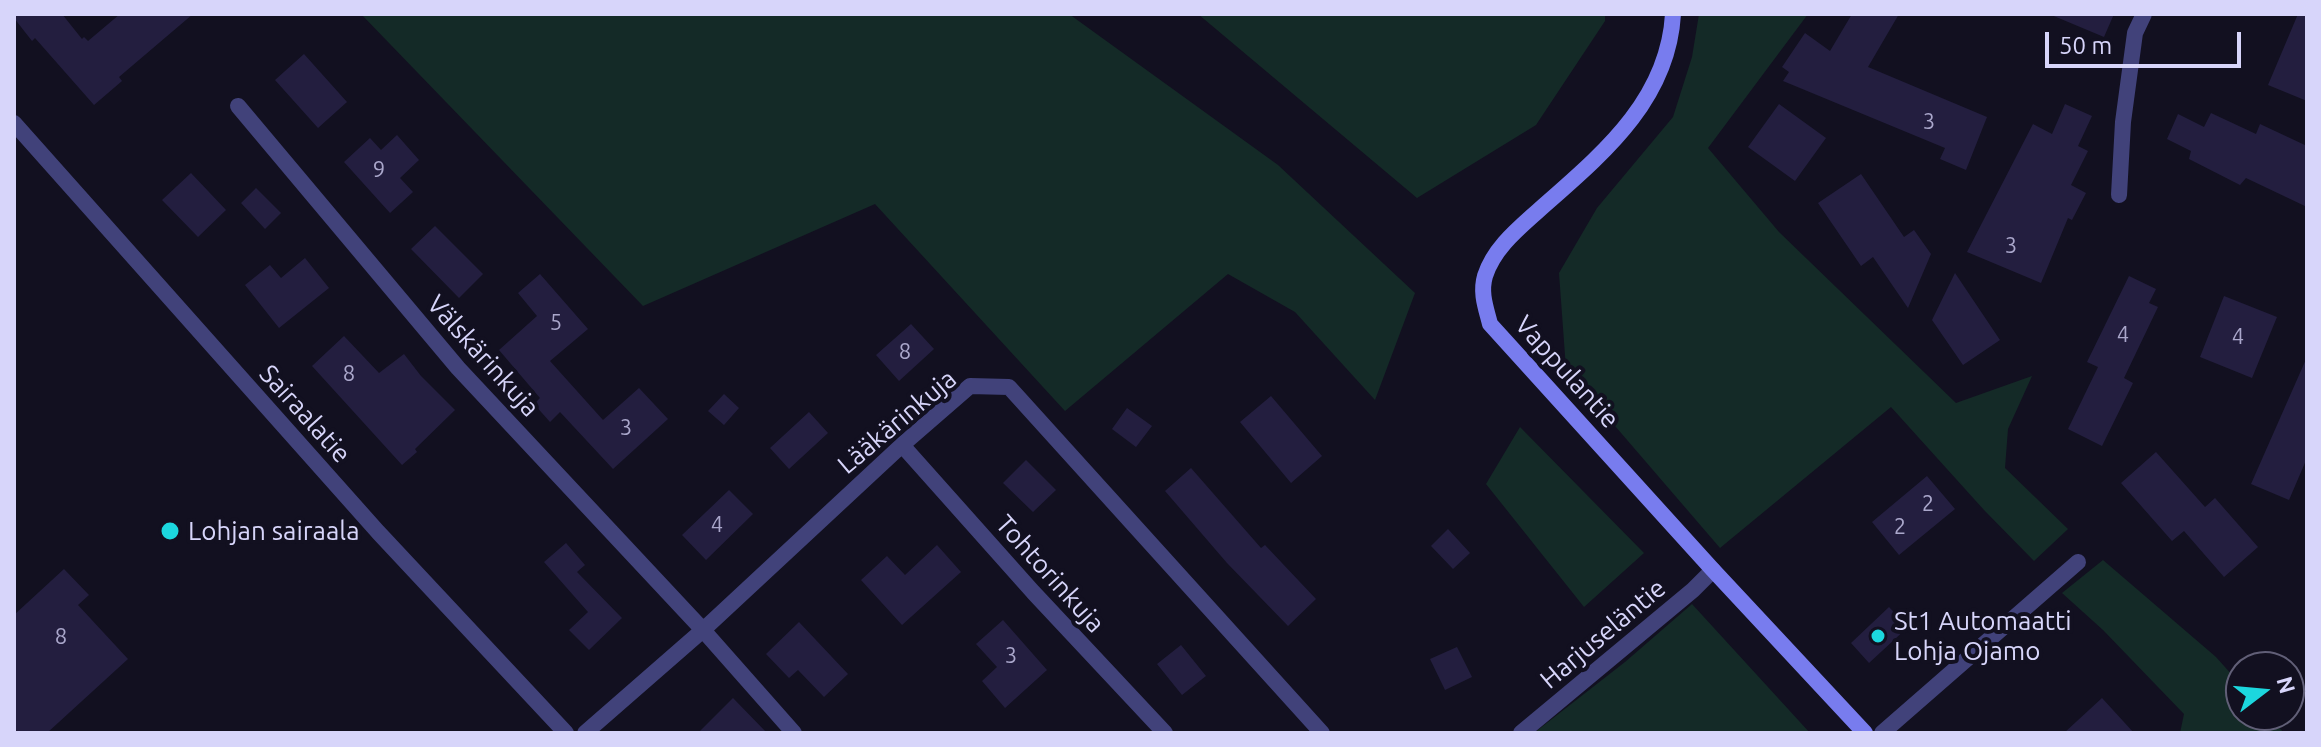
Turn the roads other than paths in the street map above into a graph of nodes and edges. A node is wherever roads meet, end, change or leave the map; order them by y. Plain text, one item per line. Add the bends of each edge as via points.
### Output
1 (1673, 14) edge
2 (2144, 14) edge
3 (238, 106) dead end
4 (14, 123) edge
5 (2119, 195) dead end
6 (902, 445) junction
7 (2078, 562) dead end
8 (1713, 570) junction
9 (703, 630) junction
10 (566, 733) edge
11 (585, 733) edge
12 (794, 733) edge
13 (1165, 733) edge
14 (1322, 733) edge
15 (1521, 733) edge
16 (1865, 733) edge
17 (1882, 733) edge

1 - 8 street, Vappulantie via 1672,36 1656,84 1628,126 1509,238 1485,276 1483,297 1490,324
2 - 5 street via 2135,33
3 - 9 street, Välskärinkuja via 458,368
4 - 10 street, Sairaalatie via 378,532
6 - 9 street, Lääkärinkuja
6 - 13 street, Tohtorinkuja
6 - 14 street, Lääkärinkuja via 970,386 1009,387
7 - 17 street
8 - 15 street, Harjuseläntie
8 - 16 street, Vappulantie
9 - 11 street, Lääkärinkuja
9 - 12 street, Välskärinkuja

